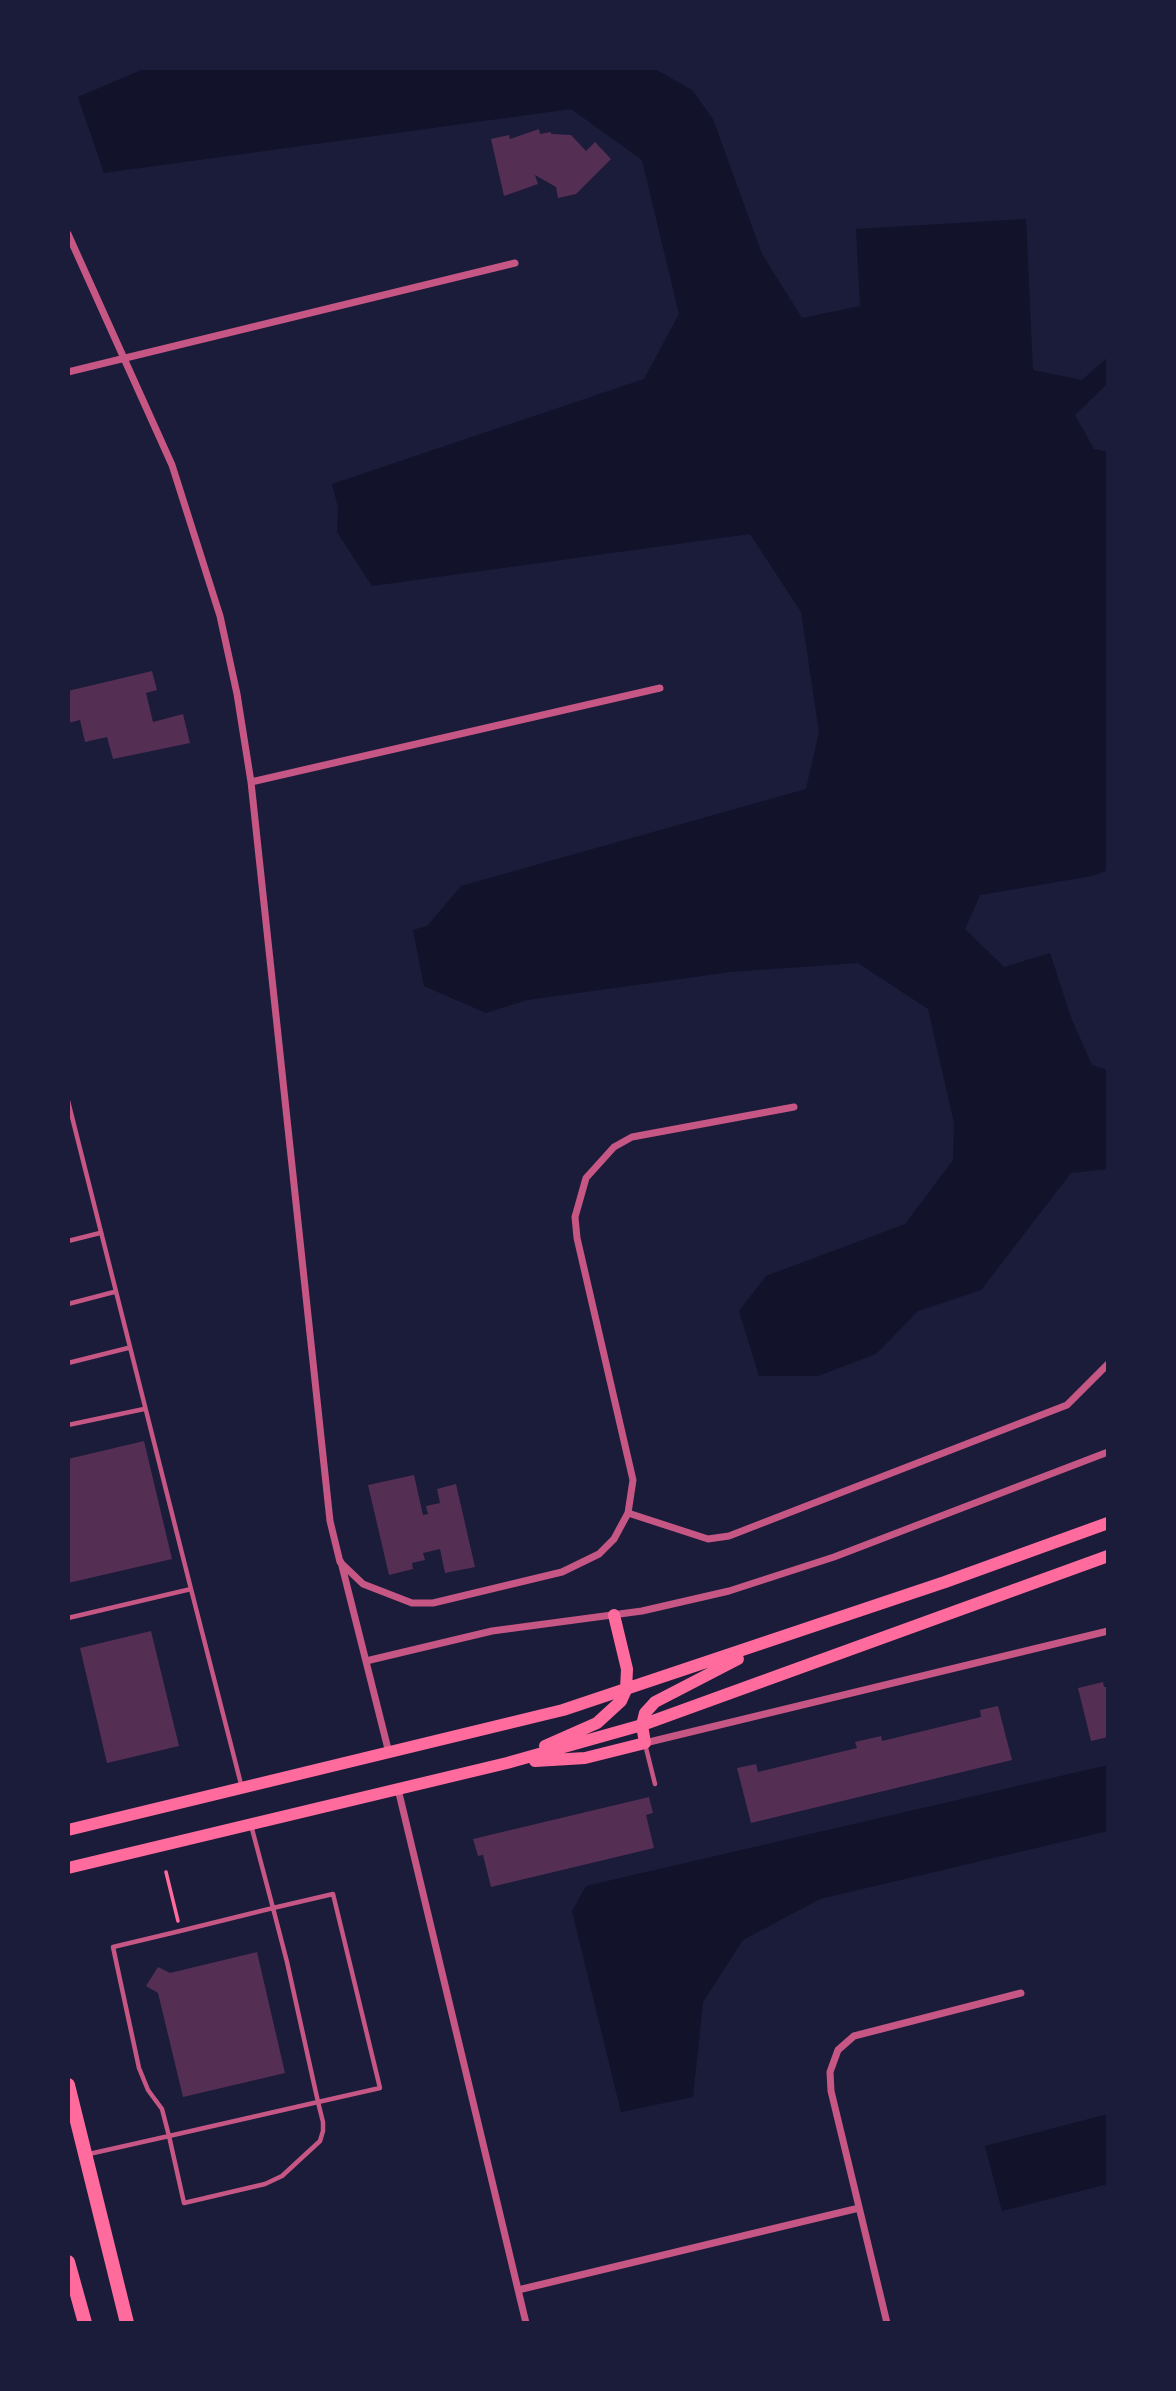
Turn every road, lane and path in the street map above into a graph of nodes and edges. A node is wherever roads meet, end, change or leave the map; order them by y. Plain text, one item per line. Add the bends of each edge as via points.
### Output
1 (68, 234) edge
2 (514, 263) dead end
3 (125, 357) junction
4 (68, 373) edge
5 (660, 688) dead end
6 (251, 782) junction
7 (68, 1101) edge
8 (794, 1107) dead end
9 (100, 1233) junction
10 (68, 1241) edge
11 (114, 1292) junction
12 (68, 1304) edge
13 (128, 1348) junction
14 (68, 1363) edge
15 (1108, 1364) edge
16 (144, 1409) junction
17 (68, 1425) edge
18 (1108, 1452) edge
19 (628, 1513) junction
20 (1108, 1522) edge
21 (1108, 1556) edge
22 (341, 1562) junction
23 (191, 1589) junction
24 (614, 1615) junction
25 (68, 1618) edge
26 (1108, 1632) edge
27 (792, 1633) junction
28 (366, 1661) junction
29 (626, 1690) junction
30 (642, 1725) junction
31 (645, 1744) junction
32 (389, 1753) junction
33 (507, 1763) junction
34 (655, 1784) dead end
35 (242, 1788) junction
36 (398, 1789) junction
37 (251, 1824) junction
38 (68, 1830) edge
39 (68, 1867) edge
40 (166, 1872) dead end
41 (273, 1908) junction
42 (180, 1931) junction
43 (1021, 1993) dead end
44 (68, 2085) edge
45 (318, 2102) junction
46 (169, 2136) junction
47 (86, 2155) junction
48 (859, 2208) junction
49 (68, 2262) edge
50 (519, 2290) junction
51 (85, 2323) edge
52 (127, 2323) edge
53 (526, 2323) edge
54 (887, 2323) edge

1 - 3 street
2 - 3 street
3 - 4 street
3 - 6 street via 172,465 198,540 220,616
5 - 6 street
6 - 22 street via 330,1521
7 - 9 lane
8 - 19 street via 632,1137 606,1153 586,1178 577,1207 577,1238 630,1461 633,1480
9 - 10 lane
9 - 11 lane
11 - 12 lane
11 - 13 lane
13 - 14 lane
13 - 16 lane
15 - 19 street via 1067,1405 729,1536 708,1539
16 - 17 lane
16 - 23 lane
18 - 24 street via 796,1570 695,1600
19 - 22 street via 614,1539 582,1565 433,1603 412,1603 363,1584
20 - 27 main road
21 - 30 main road
22 - 28 street
23 - 25 lane
23 - 35 lane
24 - 28 street via 492,1631
24 - 29 main road via 627,1670
26 - 31 street
27 - 29 main road
27 - 30 main road via 662,1696 645,1713
28 - 32 street
29 - 32 main road
29 - 33 main road via 605,1718
30 - 31 main road
30 - 33 main road
31 - 33 main road via 585,1758
31 - 34 lane
32 - 35 main road
33 - 36 main road
35 - 38 main road
36 - 37 main road
36 - 50 street
37 - 39 main road
37 - 41 lane
40 - 42 path
41 - 42 lane
41 - 45 lane
41 - 45 lane via 333,1894 380,2088
42 - 46 lane via 113,1947 139,2068 162,2109
43 - 48 street via 854,2036 838,2050 830,2072 831,2091
44 - 47 main road
45 - 46 lane
45 - 46 lane via 323,2122 320,2141 282,2176 184,2203
46 - 47 lane
47 - 52 main road
48 - 50 street
48 - 54 street
49 - 51 main road
50 - 53 street

